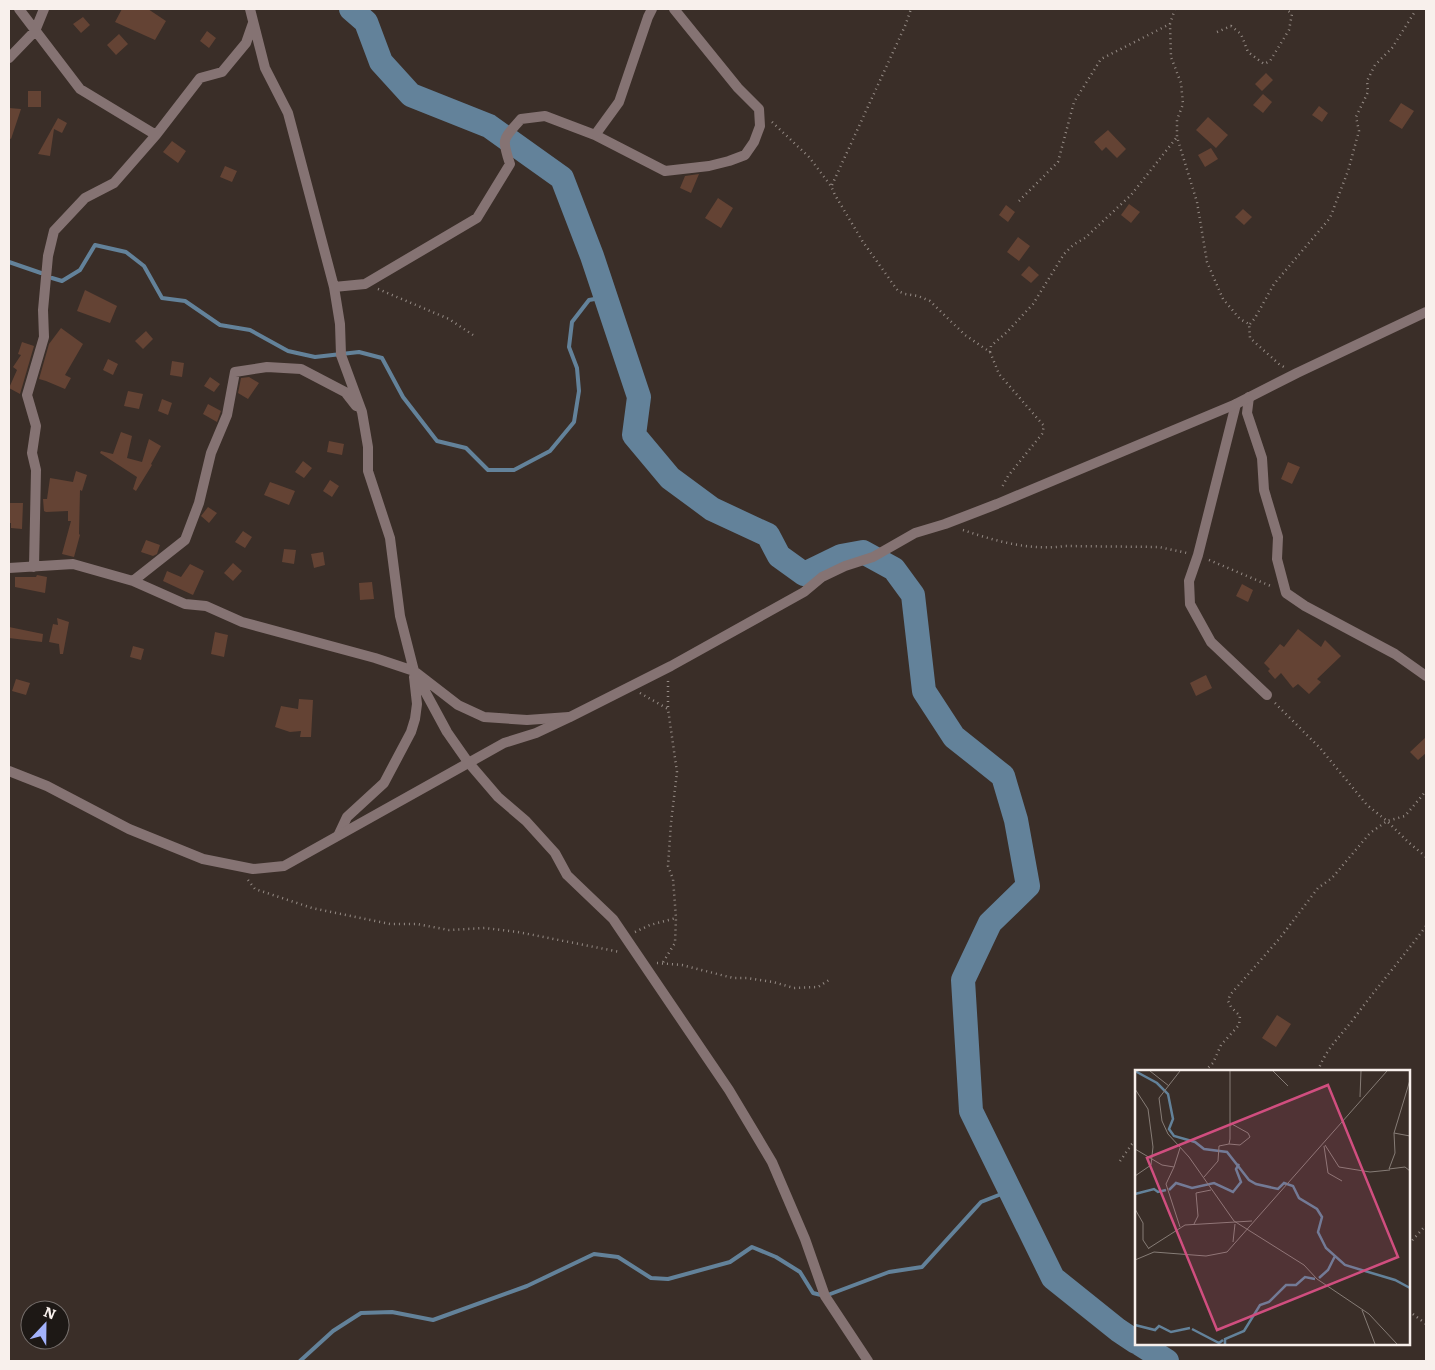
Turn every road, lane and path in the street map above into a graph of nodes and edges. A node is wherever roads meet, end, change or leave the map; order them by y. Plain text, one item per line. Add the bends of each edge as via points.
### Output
1 (19, 9) edge
2 (44, 9) edge
3 (250, 9) edge
4 (652, 9) edge
5 (674, 9) edge
6 (911, 9) edge
7 (1175, 9) edge
8 (1286, 9) edge
9 (1415, 9) edge
10 (253, 22) junction
11 (1170, 24) junction
12 (34, 31) junction
13 (1218, 32) dead end
14 (9, 58) edge
15 (758, 109) junction
16 (156, 135) junction
17 (595, 135) junction
18 (1177, 137) junction
19 (831, 186) junction
20 (1019, 201) dead end
21 (365, 284) junction
22 (334, 287) junction
23 (1426, 312) edge
24 (1249, 324) junction
25 (473, 335) dead end
26 (990, 352) junction
27 (1297, 373) junction
28 (1249, 397) junction
29 (1236, 404) junction
30 (362, 412) junction
31 (997, 504) junction
32 (945, 524) junction
33 (1198, 555) junction
34 (34, 567) junction
35 (9, 568) edge
36 (133, 581) junction
37 (1286, 593) junction
38 (670, 666) junction
39 (414, 671) junction
40 (1426, 676) edge
41 (628, 687) junction
42 (1267, 695) joint
43 (668, 709) junction
44 (570, 717) junction
45 (468, 762) junction
46 (9, 771) edge
47 (1426, 791) edge
48 (1387, 821) junction
49 (339, 834) junction
50 (1426, 857) edge
51 (238, 867) junction
52 (676, 918) junction
53 (1426, 926) edge
54 (625, 937) junction
55 (640, 960) junction
56 (662, 964) junction
57 (829, 980) dead end
58 (1206, 1070) edge
59 (1318, 1070) edge
60 (1135, 1142) edge
61 (1120, 1161) dead end
62 (1426, 1225) edge
63 (1410, 1243) edge
64 (1410, 1312) edge
65 (1426, 1324) edge
66 (868, 1361) edge

1 - 12 street
2 - 12 street
3 - 10 street
4 - 17 street via 619,102
5 - 15 street
6 - 19 path
7 - 11 path
8 - 13 path via 1292,14 1289,30 1270,61 1264,64 1248,52 1241,34 1231,26
9 - 24 path via 1367,81 1368,92 1356,117 1359,131 1330,218 1274,284
10 - 16 street via 246,43 222,72 200,78
10 - 22 street via 265,68 288,113
11 - 18 path via 1171,57 1181,82 1183,104 1176,120
11 - 20 path via 1101,59 1074,102 1058,162
12 - 14 street
12 - 16 street via 80,89
15 - 17 street via 760,126 745,155 709,166 665,171
15 - 19 path via 809,157
16 - 34 street via 114,183 85,198 54,231 48,256 44,338 27,395 36,426 32,453 36,470
17 - 21 street via 545,116 521,119 504,144 510,164 477,218
18 - 24 path via 1198,202 1207,262 1223,298 1240,319
18 - 26 path via 1131,195 1064,254 1033,304 991,346
19 - 26 path via 863,242 898,291 930,301 966,335
21 - 22 street
21 - 25 path via 449,319
22 - 30 street via 341,355
23 - 27 street
24 - 27 path via 1250,338 1279,364
26 - 31 path via 998,374 1044,426 1042,434 1002,485
27 - 28 street
28 - 29 street
28 - 37 street via 1247,413 1262,458 1264,490 1278,537 1278,559
29 - 31 street
29 - 33 street
30 - 36 street via 345,392 302,369 267,366 235,372 227,415 211,453 199,503 185,540
30 - 39 street via 368,471 390,538 400,616
31 - 32 street
32 - 33 path via 1024,546 1159,547
32 - 38 street via 915,533 873,557 822,577 804,592
33 - 37 path
33 - 42 street via 1189,581 1190,604 1211,642
34 - 35 street
34 - 36 street via 73,564
36 - 39 street via 185,604 206,606 242,622
37 - 40 street via 1394,654
38 - 41 street
38 - 43 path
39 - 44 street via 458,705 484,717 527,720
39 - 45 street via 447,732
39 - 49 street via 417,704 411,732 384,783 347,817
41 - 43 path
41 - 44 street
42 - 48 path via 1320,748 1367,806
43 - 52 path via 677,772 668,866 673,879
44 - 45 street via 504,743
45 - 49 street
45 - 54 street via 498,797 526,821 555,853 567,875 613,919
46 - 51 street via 46,786 129,829 203,859
47 - 48 path via 1405,816
48 - 50 path
48 - 58 path via 1370,833 1332,878 1318,888 1230,995 1228,1001 1240,1016 1239,1025 1221,1045
49 - 51 street via 284,866
51 - 55 path via 255,889 312,908 390,924 518,932 622,952
52 - 54 path via 650,925
52 - 56 path via 675,943
53 - 59 path via 1339,1035
54 - 55 street
55 - 56 path
55 - 66 street via 729,1090 772,1162 806,1239 825,1296
56 - 57 path via 794,988 818,987
60 - 61 path
62 - 63 path
64 - 65 path

